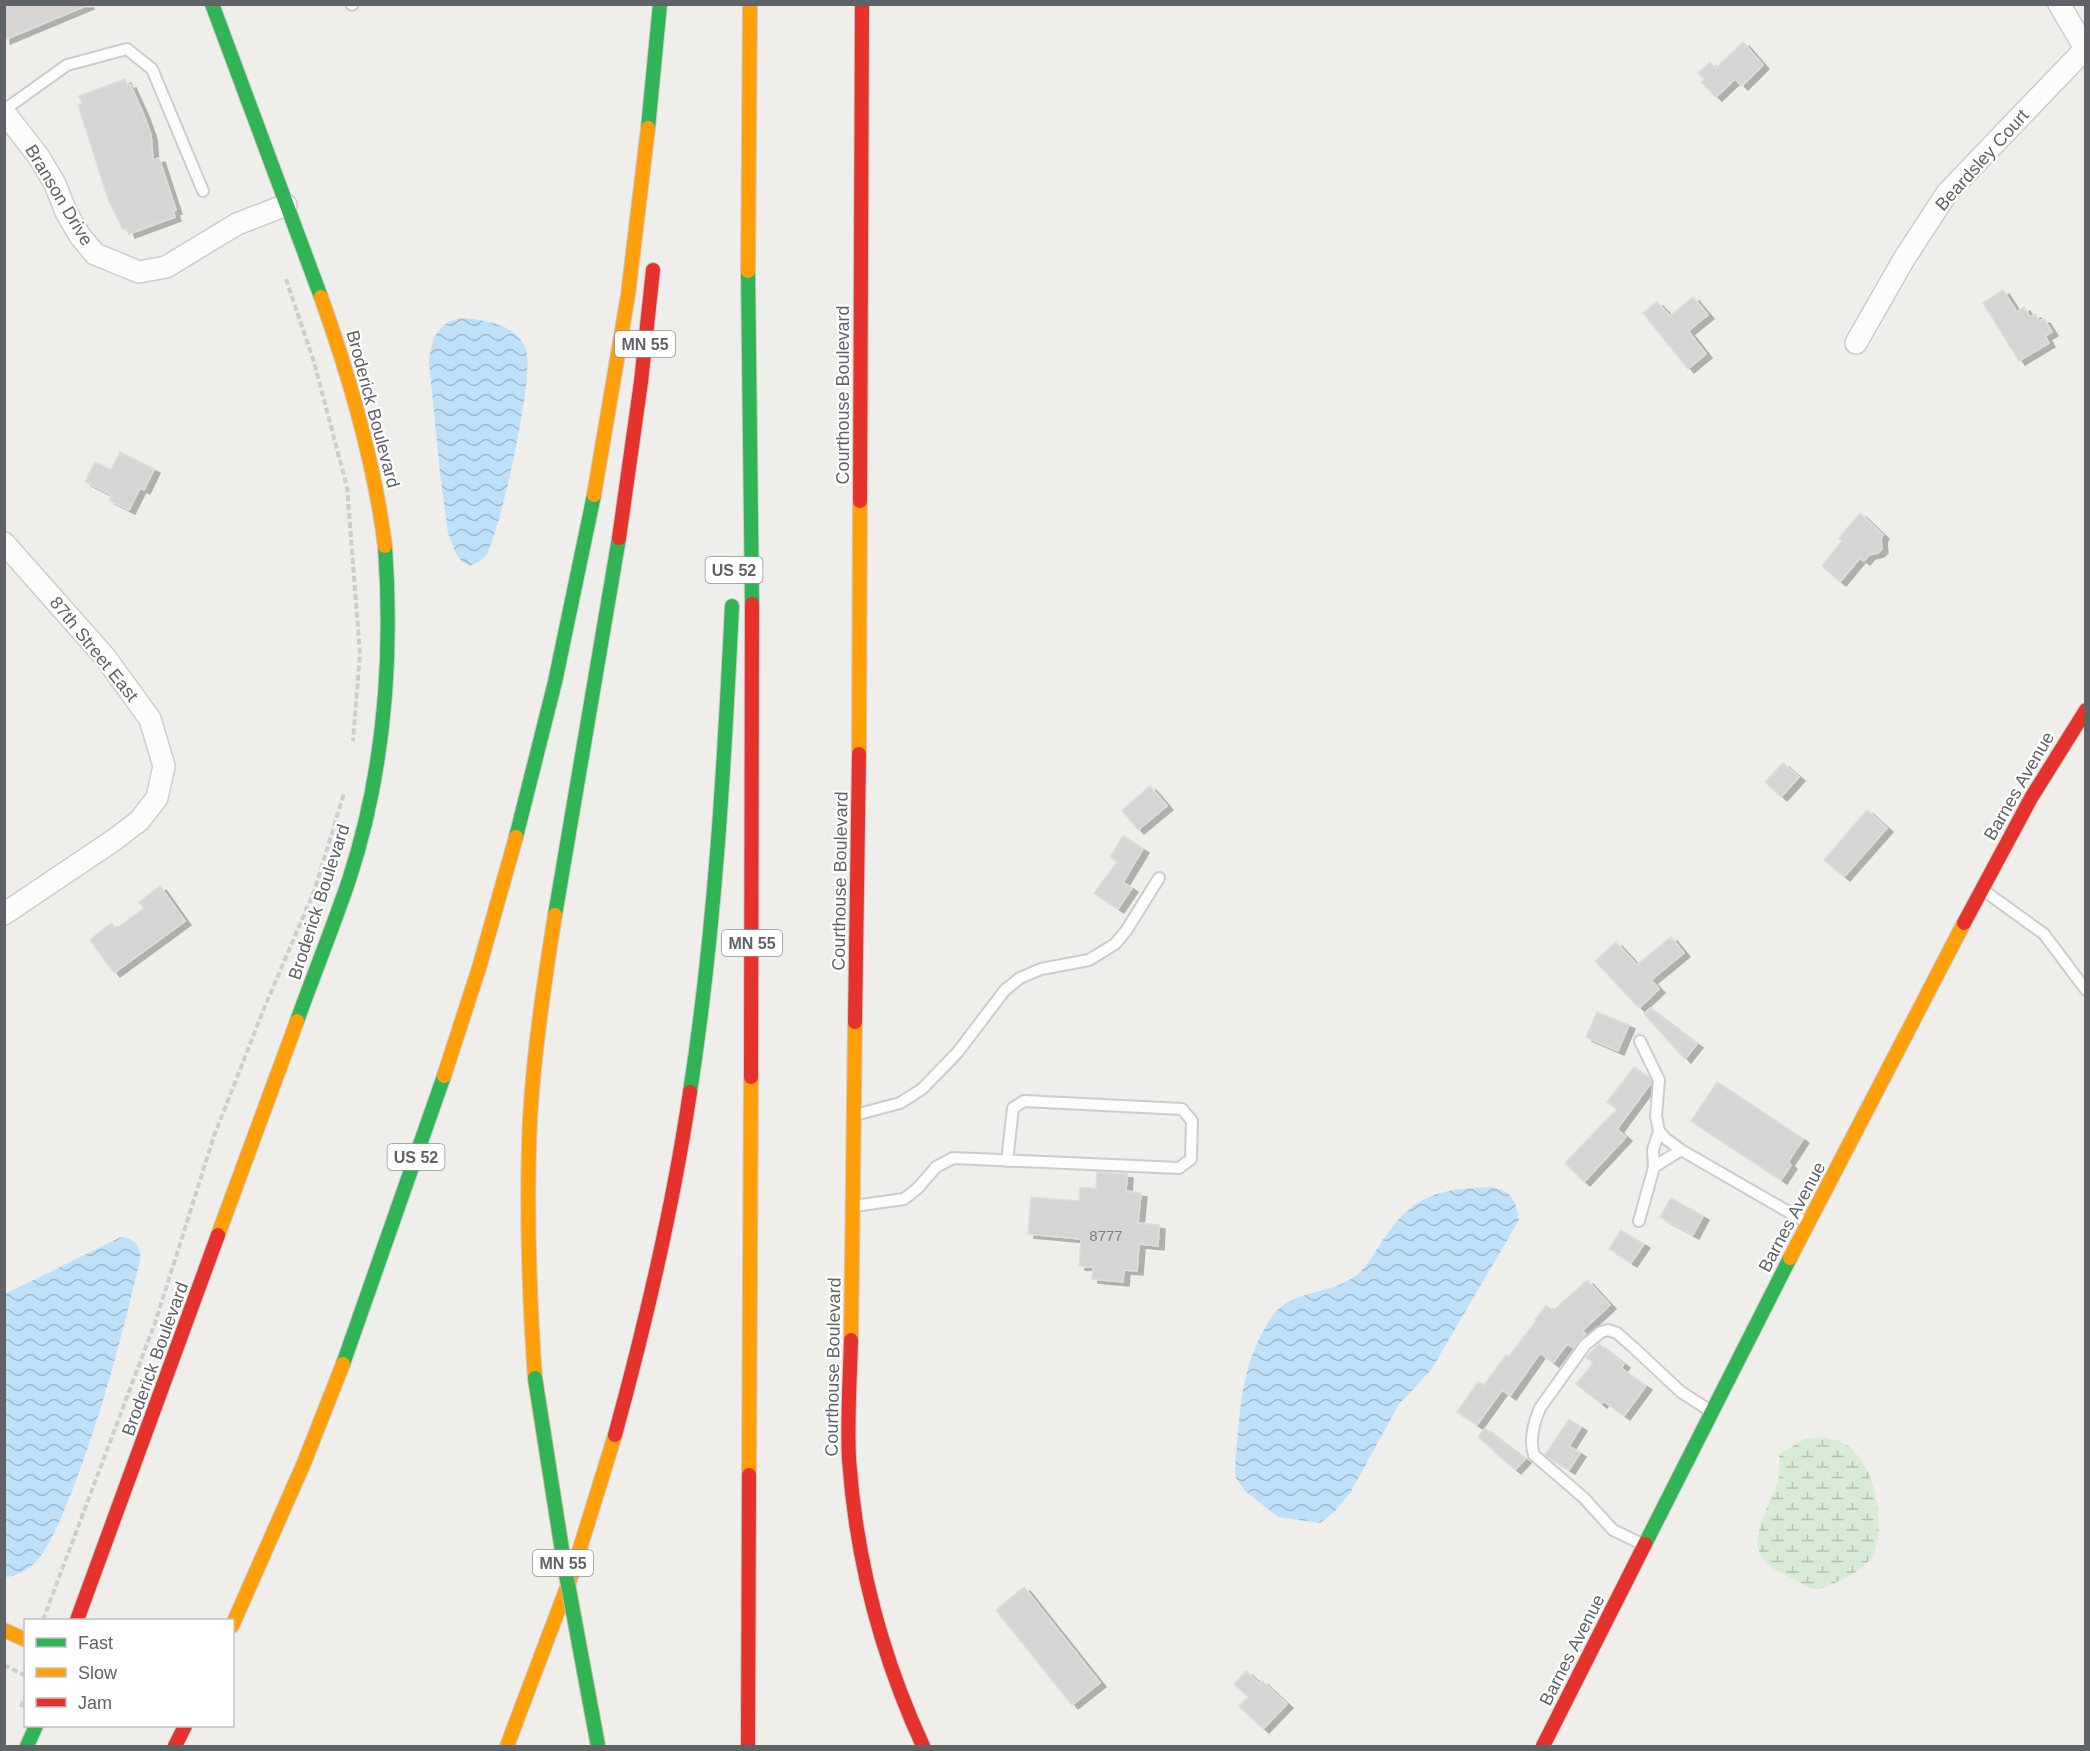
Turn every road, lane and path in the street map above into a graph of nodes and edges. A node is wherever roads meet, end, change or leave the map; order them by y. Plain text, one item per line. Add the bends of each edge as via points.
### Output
1 (213, 4) edge
2 (660, 4) edge
3 (665, 4) edge
4 (750, 4) edge
5 (862, 4) edge
6 (2059, 4) edge
7 (2085, 49) edge
8 (664, 102) dead end
9 (4, 111) edge
10 (203, 191) dead end
11 (286, 205) junction
12 (654, 259) dead end
13 (286, 277) dead end
14 (748, 278) junction
15 (1856, 342) dead end
16 (737, 503) dead end
17 (4, 543) edge
18 (732, 598) dead end
19 (2084, 714) edge
20 (352, 747) dead end
21 (344, 792) dead end
22 (1159, 878) dead end
23 (1982, 890) junction
24 (4, 914) edge
25 (2085, 990) edge
26 (1640, 1041) dead end
27 (855, 1115) junction
28 (1659, 1131) junction
29 (1681, 1150) junction
30 (1007, 1161) junction
31 (1654, 1167) junction
32 (853, 1206) junction
33 (1639, 1221) dead end
34 (1809, 1223) junction
35 (1712, 1412) junction
36 (1645, 1546) junction
37 (43, 1619) edge
38 (77, 1619) edge
39 (234, 1621) edge
40 (4, 1630) edge
41 (24, 1639) edge
42 (4, 1665) edge
43 (24, 1675) edge
44 (35, 1727) edge
45 (184, 1727) edge
46 (27, 1746) edge
47 (175, 1746) edge
48 (507, 1746) edge
49 (597, 1746) edge
50 (748, 1746) edge
51 (923, 1746) edge
52 (1543, 1746) edge

1 - 11 main road, Broderick Boulevard
2 - 39 main road, US 52 via 645,163 614,388 559,663 521,816 459,1034 385,1251 325,1410
3 - 8 main road
4 - 14 main road
5 - 27 main road, Courthouse Boulevard
6 - 7 street
7 - 15 street, Beardsley Court via 1947,193
9 - 10 lane via 67,64 127,49 153,69
9 - 11 street, Branson Drive via 39,157 80,237 95,254 139,272 166,267 237,224
11 - 38 main road, Broderick Boulevard via 351,381 373,468 385,547 388,638 373,785 349,879
12 - 49 main road, MN 55, bridge via 638,410 538,1033 531,1119 529,1282 535,1378 555,1519
13 - 20 path via 314,362 347,487 360,654
14 - 16 main road
14 - 50 main road, MN 55 via 753,704
17 - 24 street, 87th Street East via 105,657 150,719 164,766 157,798 139,821
18 - 48 main road, US 52 via 716,874 694,1063 668,1216 603,1476 552,1633
19 - 23 main road, Barnes Avenue via 2032,795
21 - 37 path via 315,889 214,1136 156,1320
22 - 27 lane via 1115,944 1089,960 1041,969 1020,978 1005,990 957,1053 922,1089 900,1103
23 - 25 lane via 2044,934
23 - 34 main road, Barnes Avenue
26 - 28 lane via 1659,1080
27 - 32 main road, Courthouse Boulevard
28 - 29 lane
28 - 31 lane via 1653,1150
29 - 31 lane
29 - 34 lane
30 - 30 lane via 1179,1168 1191,1159 1192,1121 1182,1109 1024,1101 1012,1108
30 - 32 lane via 952,1158 936,1167 904,1199
31 - 33 lane
32 - 51 main road, Courthouse Boulevard via 849,1457 854,1513 879,1631 904,1708
34 - 35 main road, Barnes Avenue
35 - 36 main road, Barnes Avenue
35 - 36 lane via 1681,1392 1617,1333 1608,1330 1585,1345 1540,1408 1531,1446 1534,1455 1584,1498 1613,1530
36 - 52 main road, Barnes Avenue
40 - 41 main road
42 - 43 path
44 - 46 main road
45 - 47 main road

